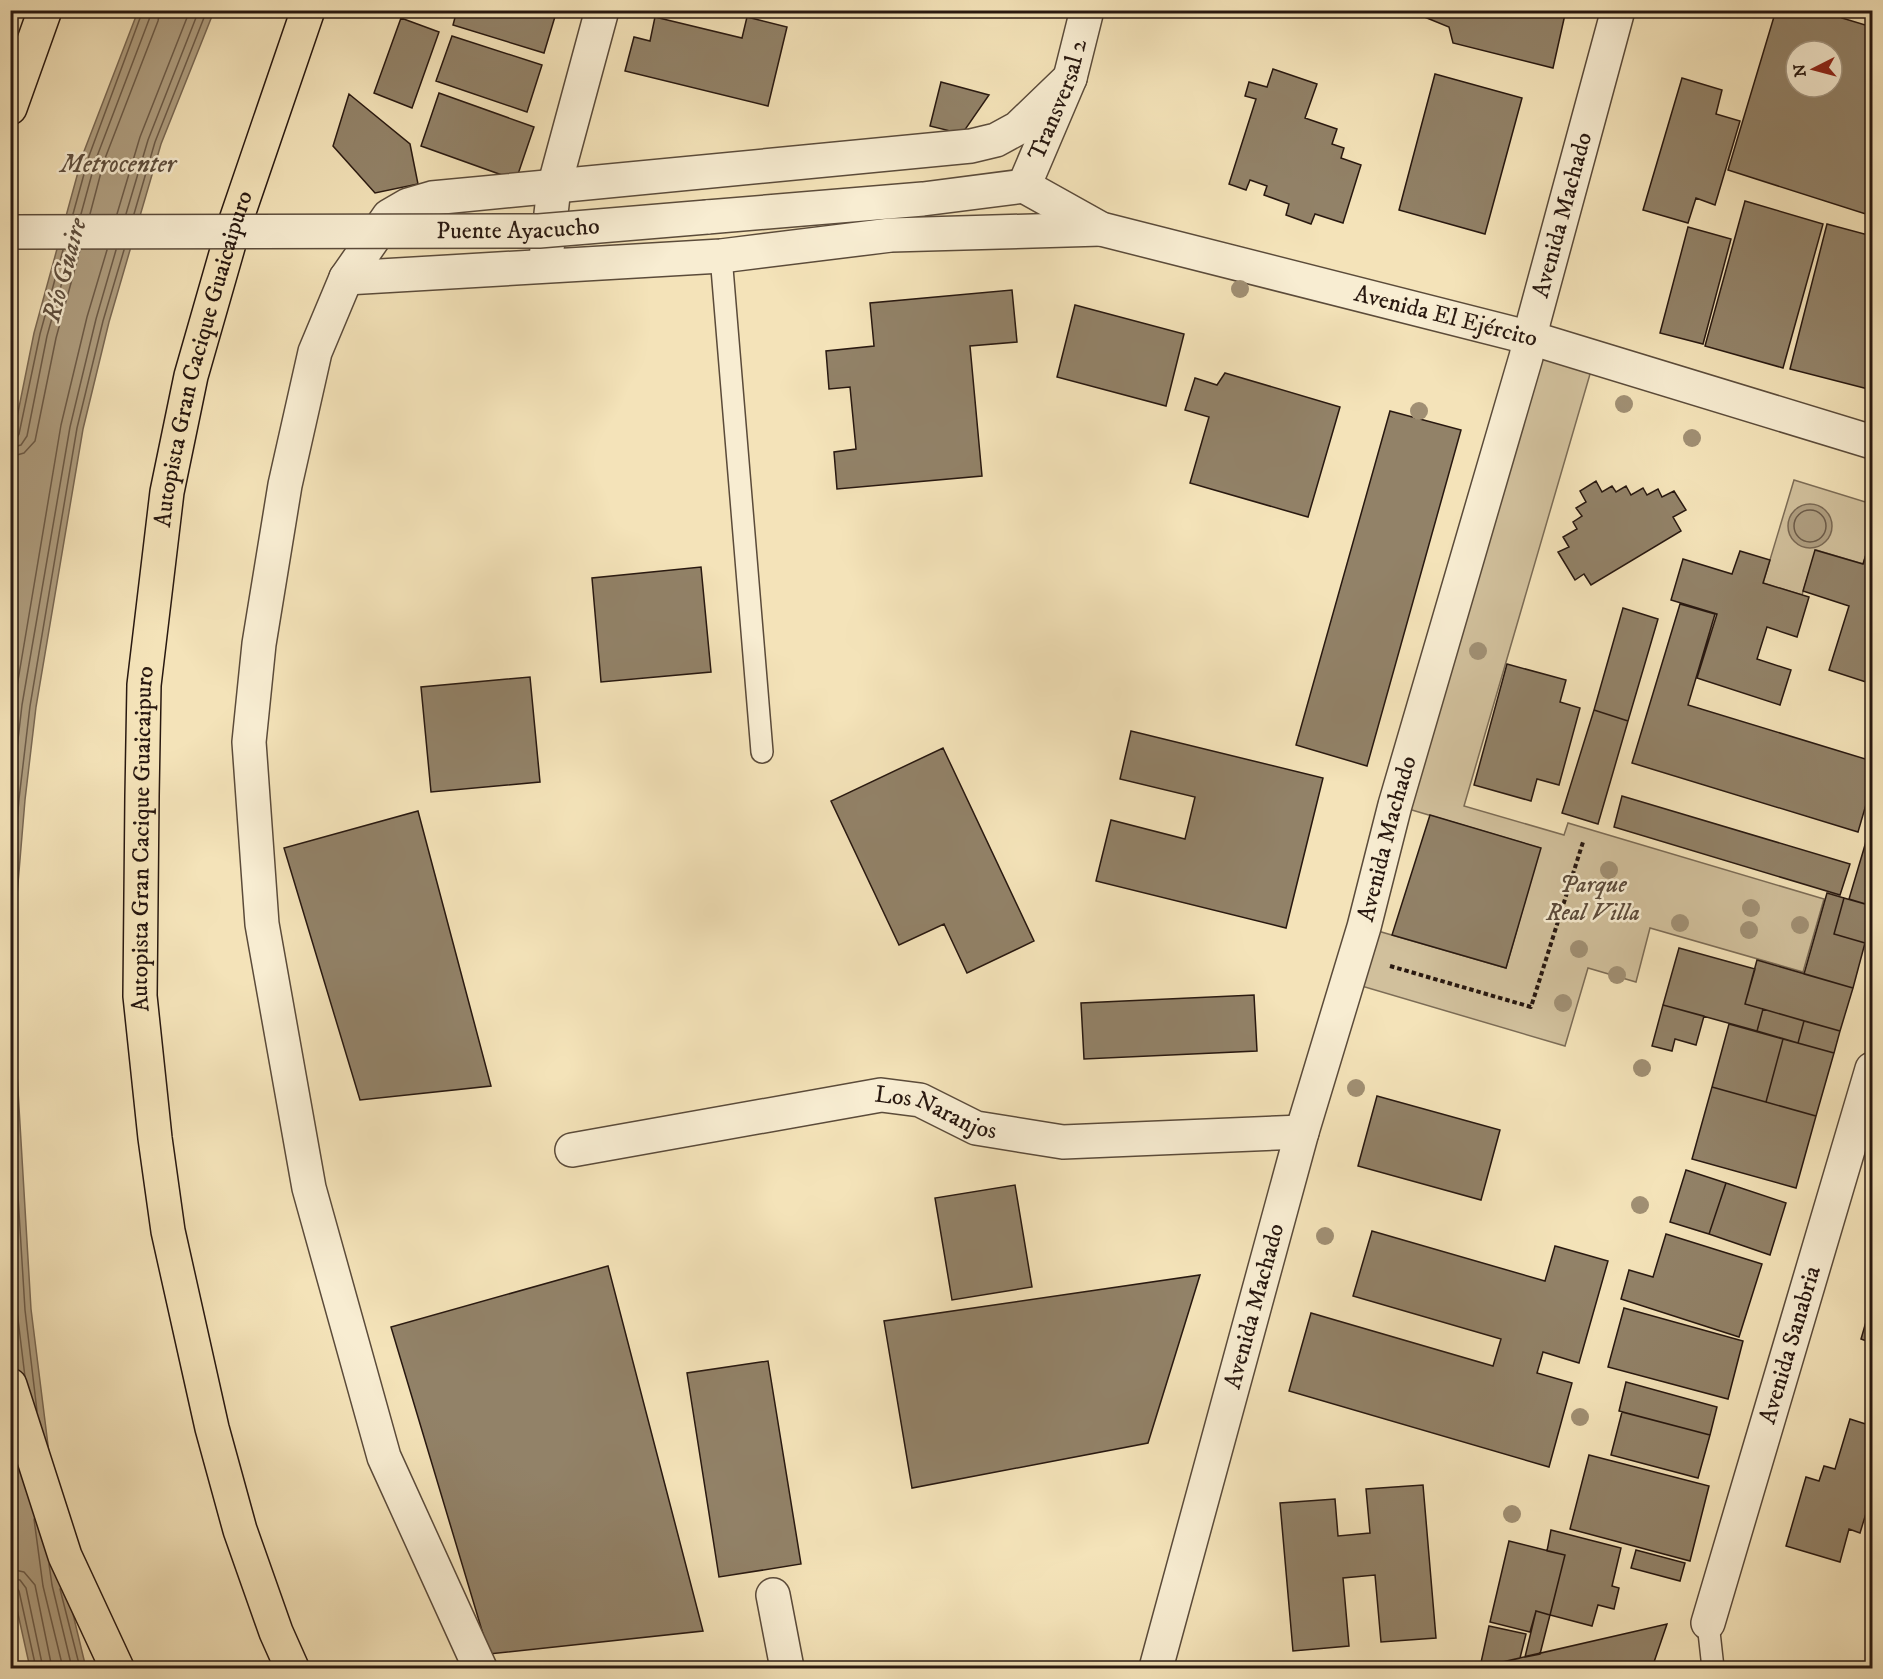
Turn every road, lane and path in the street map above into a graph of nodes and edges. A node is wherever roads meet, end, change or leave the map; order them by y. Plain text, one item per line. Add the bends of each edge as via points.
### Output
1 (45, 10) edge
2 (308, 10) edge
3 (602, 10) edge
4 (1087, 10) edge
5 (1618, 10) edge
6 (1070, 78) junction
7 (10, 108) edge
8 (1024, 186) junction
9 (554, 188) junction
10 (1101, 229) junction
11 (10, 232) edge
12 (721, 256) junction
13 (545, 266) junction
14 (346, 278) junction
15 (1531, 338) junction
16 (1872, 442) edge
17 (762, 752) dead end
18 (1583, 842) dead end
19 (1355, 956) junction
20 (1870, 1087) edge
21 (1302, 1132) junction
22 (572, 1150) dead end
23 (10, 1384) edge
24 (773, 1595) dead end
25 (1708, 1623) joint
26 (117, 1668) edge
27 (292, 1668) edge
28 (480, 1668) edge
29 (787, 1668) edge
30 (1156, 1668) edge
31 (1713, 1668) edge

1 - 7 highway
2 - 27 highway, Autopista Gran Cacique Guaicaipuro via 212,299 167,492 144,685 141,819 140,996 168,1231 212,1428 240,1530
3 - 9 street
4 - 6 street, Transversal 2
5 - 15 street, Avenida Machado
6 - 8 street, Transversal 2
6 - 9 street via 1018,128 996,140 971,146
8 - 10 street, Avenida El Ejército
8 - 11 street, Puente Ayacucho, bridge via 923,199 539,231
9 - 13 street
9 - 14 street via 432,198 408,205 389,216
10 - 12 street via 891,235
10 - 15 street, Avenida El Ejército
12 - 13 street
12 - 17 lane
13 - 14 street
14 - 28 street via 315,352 285,485 259,644 249,742 262,924 309,1188 384,1457
15 - 16 street, Avenida El Ejército
15 - 19 street, Avenida Machado
18 - 19 path via 1531,1007
19 - 21 street, Avenida Machado
20 - 25 street, Avenida Sanabria
21 - 22 street, Los Naranjos via 1064,1142 976,1128 920,1100 881,1095
21 - 30 street, Avenida Machado
23 - 26 highway via 65,1556
24 - 29 street
25 - 31 lane

